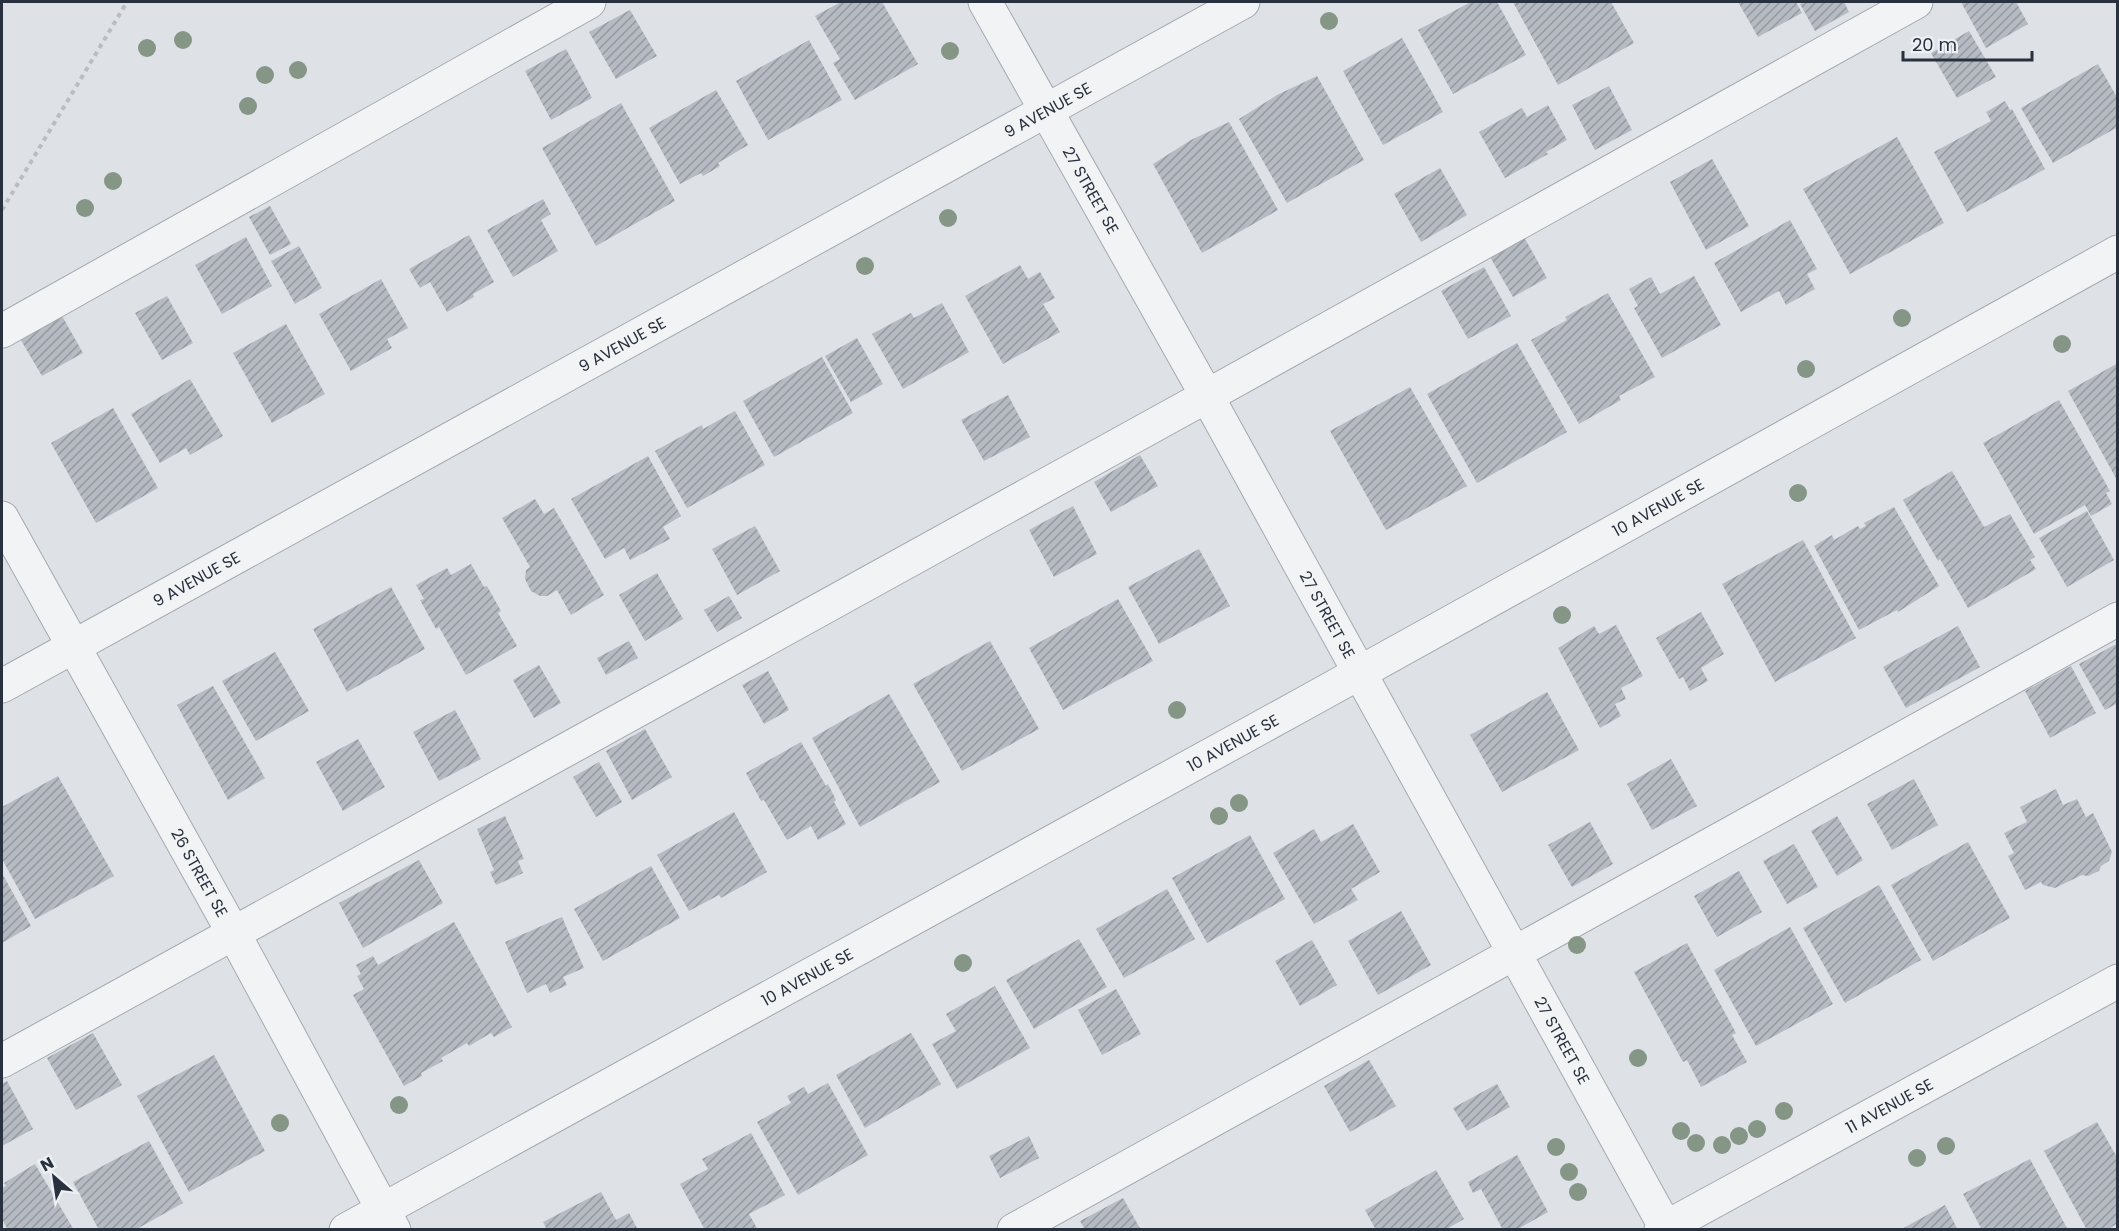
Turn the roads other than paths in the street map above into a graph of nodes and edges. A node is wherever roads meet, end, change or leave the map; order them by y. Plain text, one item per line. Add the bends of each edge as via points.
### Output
1 (589, 2) edge
2 (985, 2) edge
3 (1243, 2) edge
4 (1916, 2) edge
5 (1046, 109) junction
6 (2118, 252) edge
7 (2, 331) edge
8 (1207, 396) junction
9 (2, 519) edge
10 (2118, 619) edge
11 (73, 646) junction
12 (1358, 673) junction
13 (2, 686) edge
14 (234, 934) junction
15 (1515, 952) junction
16 (2118, 981) edge
17 (2, 1061) edge
18 (388, 1219) edge
19 (1664, 1229) edge
20 (346, 1230) edge
21 (1014, 1230) edge

1 - 7 street
2 - 5 street, 27 STREET SE
3 - 5 street, 9 AVENUE SE
4 - 8 street
5 - 8 street, 27 STREET SE
5 - 11 street, 9 AVENUE SE
6 - 12 street, 10 AVENUE SE
8 - 12 street, 27 STREET SE
8 - 14 street
9 - 11 street, 26 STREET SE
10 - 15 street
11 - 13 street, 9 AVENUE SE
11 - 14 street, 26 STREET SE
12 - 15 street, 27 STREET SE
12 - 18 street, 10 AVENUE SE
14 - 17 street
14 - 18 street, 26 STREET SE
15 - 19 street, 27 STREET SE
15 - 21 street
16 - 19 street, 11 AVENUE SE
18 - 20 street, 10 AVENUE SE

